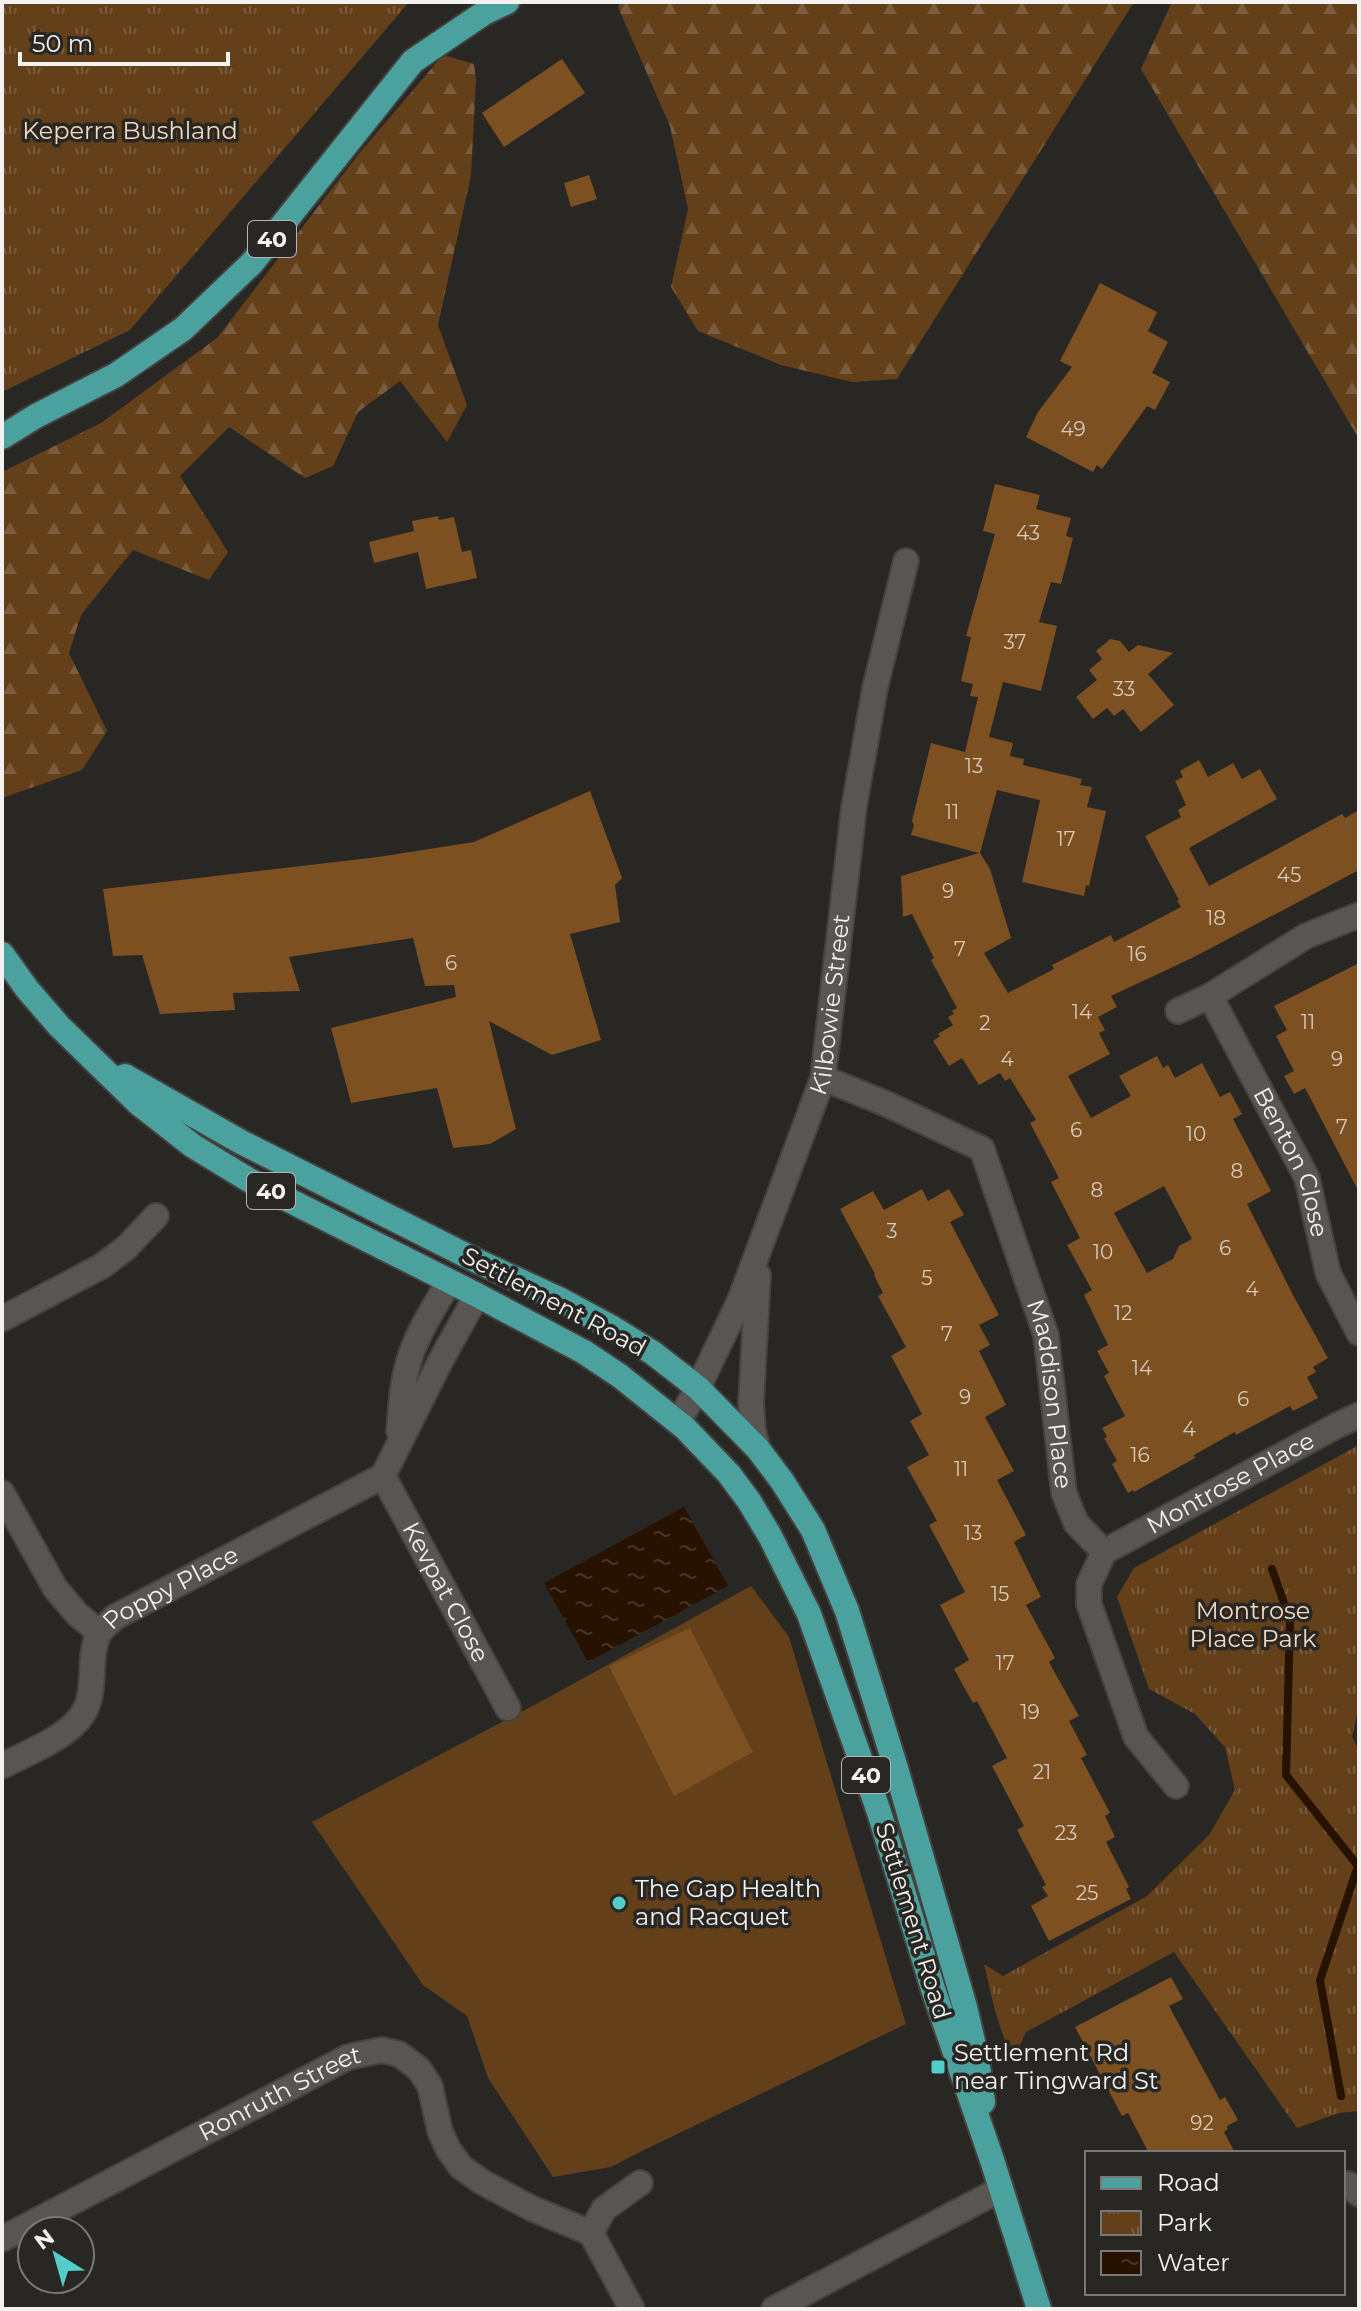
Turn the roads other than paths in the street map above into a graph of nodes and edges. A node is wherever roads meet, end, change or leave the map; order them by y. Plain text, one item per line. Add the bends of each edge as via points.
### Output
1 (507, 2) edge
2 (2, 437) edge
3 (906, 561) dead end
4 (1359, 915) edge
5 (2, 954) edge
6 (1210, 996) junction
7 (1178, 1011) dead end
8 (88, 1053) junction
9 (823, 1078) junction
10 (156, 1216) dead end
11 (760, 1249) junction
12 (477, 1261) junction
13 (449, 1281) junction
14 (477, 1295) junction
15 (581, 1310) junction
16 (2, 1319) edge
17 (1359, 1333) edge
18 (564, 1341) junction
19 (698, 1388) junction
20 (1359, 1415) edge
21 (678, 1422) junction
22 (758, 1449) junction
23 (394, 1452) junction
24 (383, 1476) junction
25 (2, 1493) edge
26 (1104, 1552) junction
27 (99, 1632) junction
28 (508, 1708) dead end
29 (2, 1766) edge
30 (1176, 1786) dead end
31 (992, 2160) junction
32 (640, 2183) dead end
33 (1001, 2189) junction
34 (591, 2233) junction
35 (2, 2239) edge
36 (632, 2309) edge
37 (774, 2309) edge
38 (1039, 2309) edge

1 - 2 main road, 40 via 413,61 252,263 183,329 116,375
3 - 9 street, Kilbowie Street via 875,688 854,807
4 - 6 street via 1306,936
5 - 8 main road, Settlement Road / 40 via 44,1009
6 - 7 street
6 - 17 street, Benton Close via 1307,1178 1328,1273
8 - 12 main road, Settlement Road / 40 via 241,1142
8 - 13 main road, Settlement Road / 40 via 138,1103 201,1151
9 - 11 street, Kilbowie Street
9 - 26 street, Maddison Place via 982,1149 1046,1335 1064,1493 1076,1523
10 - 16 street via 102,1266
11 - 19 street, Kilbowie Street
11 - 22 street via 751,1394
12 - 13 main road
12 - 14 main road
12 - 15 main road, Settlement Road / 40
13 - 14 main road, Settlement Road / 40
13 - 23 street via 409,1359
14 - 18 main road, Settlement Road / 40
14 - 23 street
15 - 18 main road
15 - 19 main road, Settlement Road / 40 via 638,1343
18 - 21 main road, Settlement Road / 40
19 - 21 street, Kilbowie Street
19 - 22 main road, Settlement Road / 40
20 - 26 street, Montrose Place
21 - 31 main road, Settlement Road / 40 via 749,1501 805,1604
22 - 31 main road, Settlement Road / 40 via 813,1530 847,1611 965,2007
23 - 24 street
24 - 27 street, Poppy Place via 115,1617
24 - 28 street, Kevpat Close
25 - 27 street via 55,1588
26 - 30 street via 1089,1584 1089,1604 1136,1737
27 - 29 street, Poppy Place via 84,1714 67,1731
31 - 33 main road, Settlement Road / 40
32 - 34 street via 604,2209
33 - 37 street
33 - 38 main road, Settlement Road / 40
34 - 35 street, Ronruth Street via 533,2209 461,2167 440,2131 430,2086 419,2069 399,2054 382,2050 348,2057
34 - 36 street

